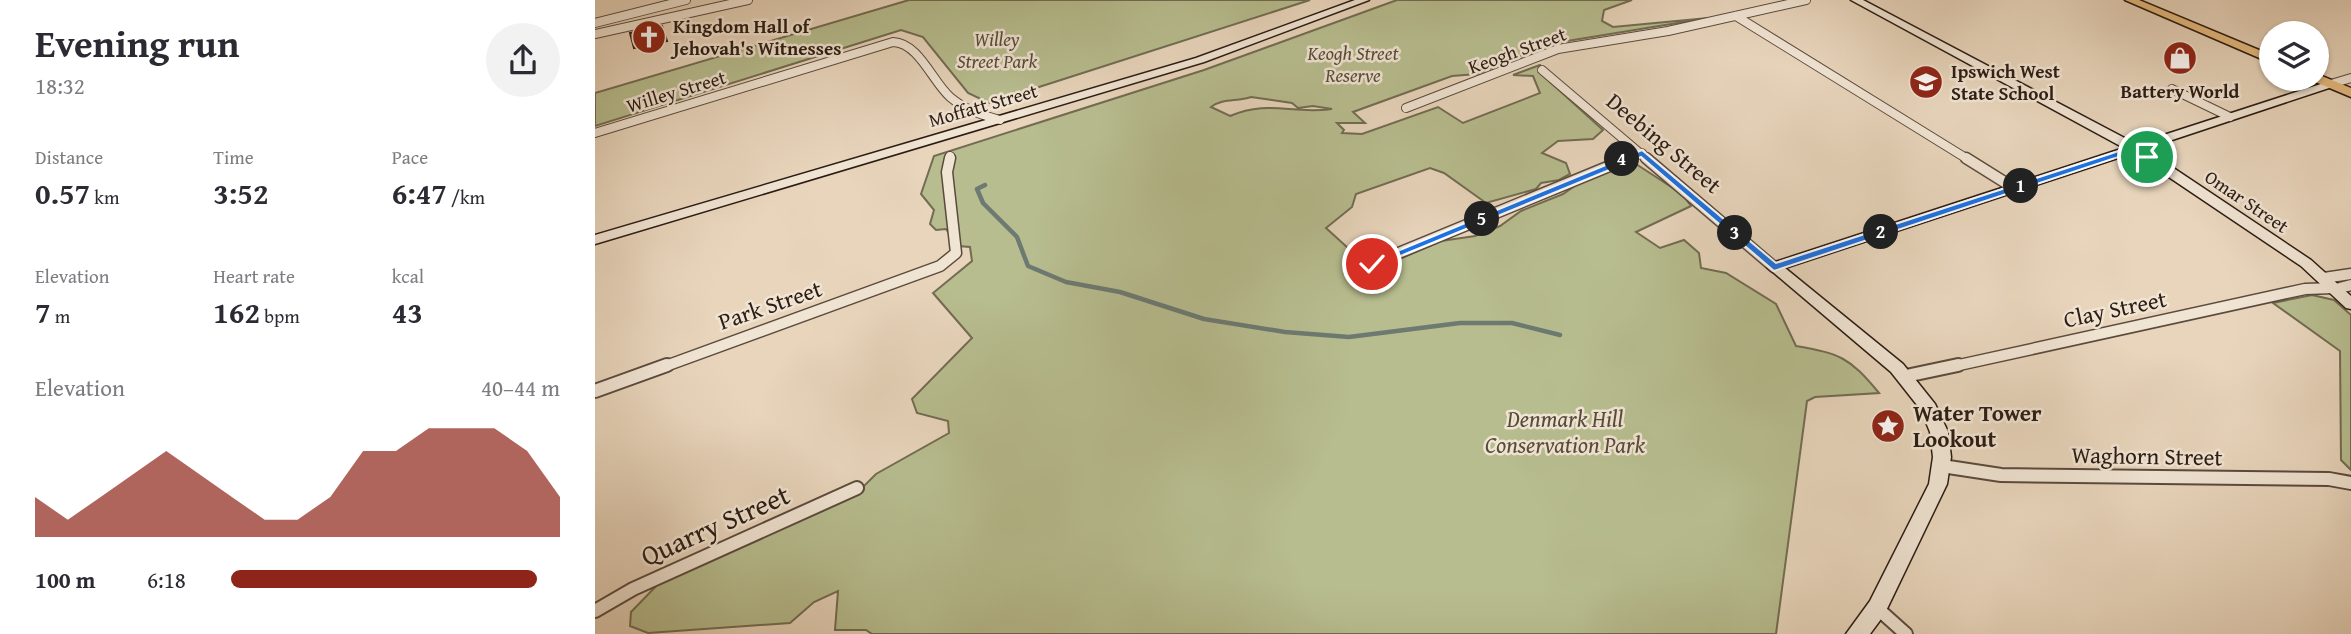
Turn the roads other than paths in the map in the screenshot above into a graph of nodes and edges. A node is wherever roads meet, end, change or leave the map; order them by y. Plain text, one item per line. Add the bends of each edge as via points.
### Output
1 (686, 0) edge
2 (748, 0) edge
3 (1364, 0) edge
4 (1806, 0) edge
5 (1856, 0) edge
6 (2130, 0) edge
7 (1736, 16) junction
8 (595, 23) edge
9 (595, 34) edge
10 (2259, 54) edge
11 (1542, 70) dead end
12 (2351, 78) edge
13 (2331, 84) junction
14 (2172, 89) dead end
15 (2351, 93) edge
16 (1406, 108) dead end
17 (2230, 117) junction
18 (1000, 120) junction
19 (595, 133) edge
20 (2134, 149) junction
21 (1642, 153) junction
22 (950, 156) dead end
23 (2014, 188) junction
24 (600, 239) edge
25 (1372, 264) dead end
26 (1774, 267) junction
27 (2351, 274) edge
28 (2336, 285) edge
29 (2351, 304) edge
30 (1906, 376) junction
31 (595, 391) edge
32 (1942, 466) junction
33 (2351, 483) edge
34 (857, 488) dead end
35 (1877, 608) junction
36 (595, 611) edge
37 (1857, 634) edge
38 (1906, 634) edge

1 - 8 street
2 - 9 street
3 - 18 street, Moffatt Street via 1223,52
4 - 7 street, Keogh Street
5 - 20 street, Omar Street
6 - 10 main road
7 - 16 street, Keogh Street via 1558,49
7 - 23 street
11 - 21 street, Deebing Street
12 - 13 street
13 - 15 main road
13 - 17 street
14 - 17 street
17 - 20 street
18 - 19 street, Willey Street via 973,113 951,100 906,43 887,42
18 - 24 street, Moffatt Street
20 - 23 street
20 - 28 street, Omar Street
21 - 25 street
21 - 26 street, Deebing Street
22 - 31 street, Park Street via 947,172 956,253 940,267
23 - 26 street
26 - 30 street, Deebing Street
27 - 28 street, Clay Street
28 - 29 street, Omar Street
28 - 30 street, Clay Street
30 - 32 street, Deebing Street via 1929,406
32 - 33 street, Waghorn Street via 2001,475
32 - 35 street via 1935,490
34 - 36 street, Quarry Street via 633,589
35 - 37 street
35 - 38 street

